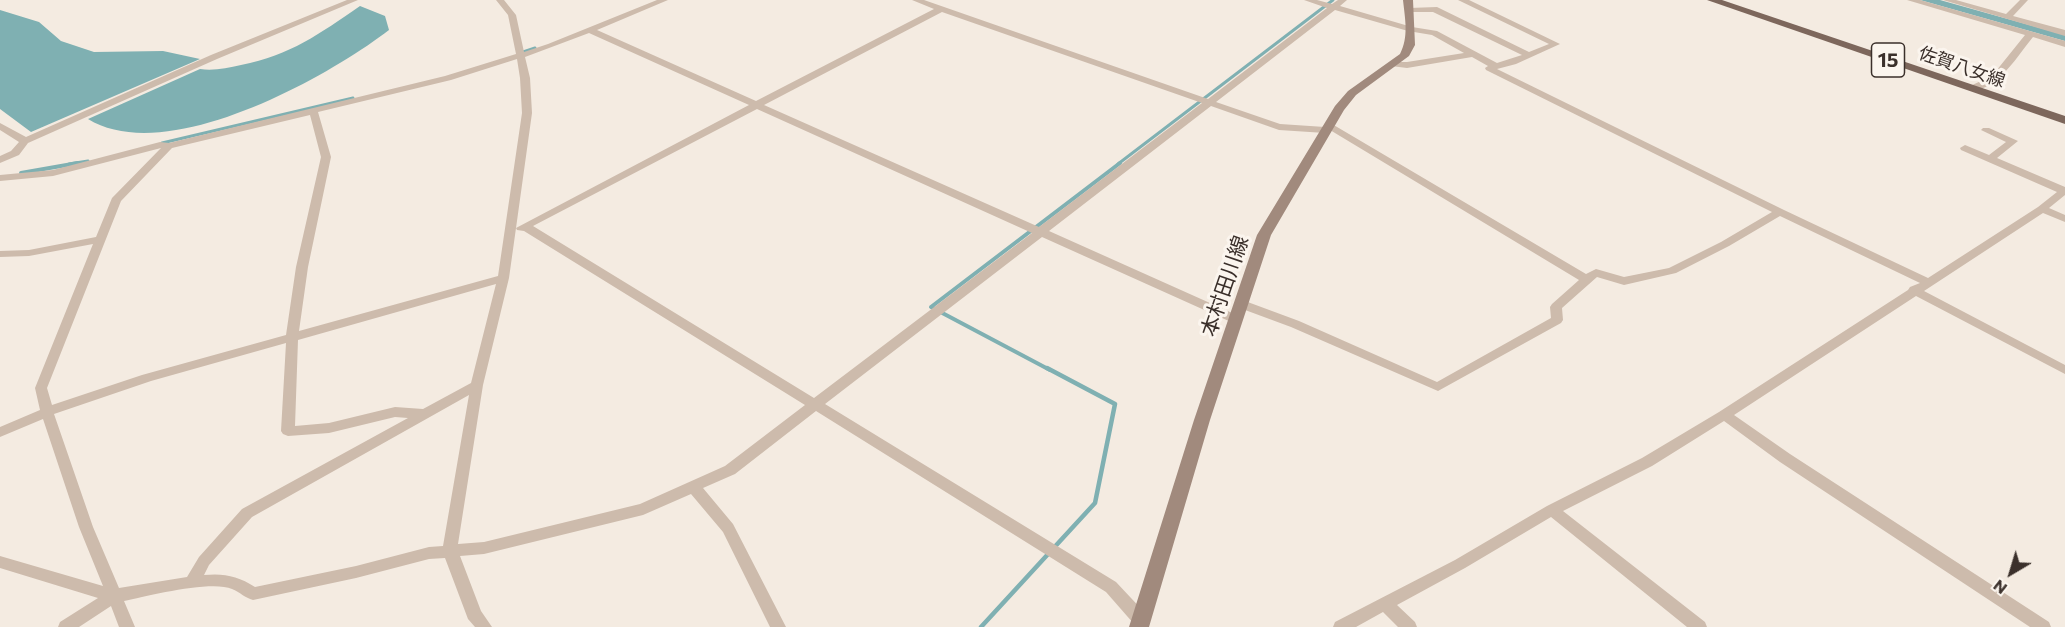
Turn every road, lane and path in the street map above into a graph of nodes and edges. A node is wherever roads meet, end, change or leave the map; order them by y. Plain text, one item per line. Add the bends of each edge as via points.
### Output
1 (354, 0) edge
2 (500, 0) edge
3 (664, 0) edge
4 (916, 0) edge
5 (1308, 0) edge
6 (1343, 0) edge
7 (1462, 0) edge
8 (1911, 0) edge
9 (1947, 0) edge
10 (2024, 0) edge
11 (1716, 1) edge
12 (1408, 5) edge
13 (1333, 7) junction
14 (941, 9) junction
15 (2008, 17) junction
16 (1411, 30) junction
17 (591, 31) junction
18 (2065, 33) edge
19 (2031, 34) junction
20 (2065, 44) edge
21 (1474, 54) junction
22 (521, 55) junction
23 (1528, 56) junction
24 (1394, 64) junction
25 (1495, 66) junction
26 (1973, 88) junction
27 (1207, 102) junction
28 (757, 105) junction
29 (313, 110) junction
30 (2065, 120) edge
31 (0, 126) edge
32 (1327, 128) junction
33 (1986, 130) dead end
34 (25, 141) junction
35 (169, 146) junction
36 (1965, 148) dead end
37 (1989, 159) junction
38 (0, 160) edge
39 (0, 178) edge
40 (2065, 190) edge
41 (2042, 209) junction
42 (1780, 212) junction
43 (2065, 219) edge
44 (526, 227) junction
45 (511, 229) junction
46 (1038, 232) junction
47 (102, 239) junction
48 (0, 254) edge
49 (503, 278) junction
50 (1586, 279) junction
51 (1927, 282) junction
52 (1914, 290) junction
53 (1241, 304) junction
54 (1235, 320) junction
55 (292, 337) junction
56 (2065, 370) edge
57 (477, 385) junction
58 (816, 406) junction
59 (47, 412) junction
60 (427, 414) junction
61 (1724, 415) junction
62 (0, 432) edge
63 (694, 488) junction
64 (1552, 510) junction
65 (450, 550) junction
66 (0, 562) edge
67 (192, 582) junction
68 (113, 596) junction
69 (1384, 603) junction
70 (1140, 623) edge
71 (66, 627) edge
72 (127, 627) edge
73 (484, 627) edge
74 (778, 627) edge
75 (1341, 627) edge
76 (1409, 627) edge
77 (1699, 627) edge
78 (2043, 627) edge

1 - 34 street
2 - 22 street via 512,15
3 - 17 street
4 - 14 street
5 - 13 street
6 - 13 street
7 - 23 street via 1556,44
8 - 19 street
9 - 15 street
10 - 15 street
11 - 26 main road, 佐賀八女線 / 15
12 - 16 main road, 本村田川線
12 - 23 street via 1434,9
13 - 16 street
13 - 27 street
14 - 27 street
14 - 28 street
15 - 18 street
16 - 21 street via 1434,33
16 - 24 main road, 本村田川線 via 1410,45
17 - 22 street
17 - 28 street
19 - 20 street
19 - 26 street via 1995,78
21 - 24 street
21 - 25 street
22 - 29 street via 448,78
22 - 45 street via 527,113
23 - 25 street
24 - 32 main road, 本村田川線 via 1352,93
25 - 42 street via 1489,68
26 - 30 main road, 佐賀八女線 / 15
27 - 32 street via 1279,127
27 - 46 street
28 - 44 street
28 - 46 street
29 - 35 street
29 - 55 street via 326,157 302,267
31 - 34 street
32 - 50 street
32 - 53 main road, 本村田川線 via 1264,235
33 - 37 street via 2013,141
34 - 38 street via 15,153
35 - 39 street via 160,145 53,173
35 - 47 street via 116,200
36 - 37 street
37 - 40 street
40 - 41 street
41 - 43 street
41 - 51 street
42 - 50 street via 1672,271 1624,281 1596,273
42 - 51 street
44 - 45 street
44 - 58 street
45 - 49 street
46 - 54 street
46 - 58 street
47 - 48 street via 29,253
47 - 59 street via 41,388
49 - 55 street
49 - 57 street
50 - 53 street via 1556,307 1557,320 1438,387
51 - 52 street
52 - 56 street
52 - 61 street
53 - 54 main road, 本村田川線
54 - 70 main road, 本村田川線
55 - 59 street via 147,378
55 - 60 street via 288,431 329,428 395,412
57 - 60 street
57 - 65 street
58 - 63 street via 730,470
58 - 70 street via 1111,587
59 - 62 street
59 - 68 street
60 - 67 street via 247,513 204,561
61 - 64 street via 1647,462
61 - 78 street
63 - 65 street via 643,509 484,548
63 - 74 street via 728,528
64 - 69 street
64 - 77 street
65 - 67 street via 253,594 236,583
65 - 73 street via 474,614
66 - 68 street
67 - 68 street
68 - 71 street
68 - 72 street
69 - 75 street
69 - 76 street

